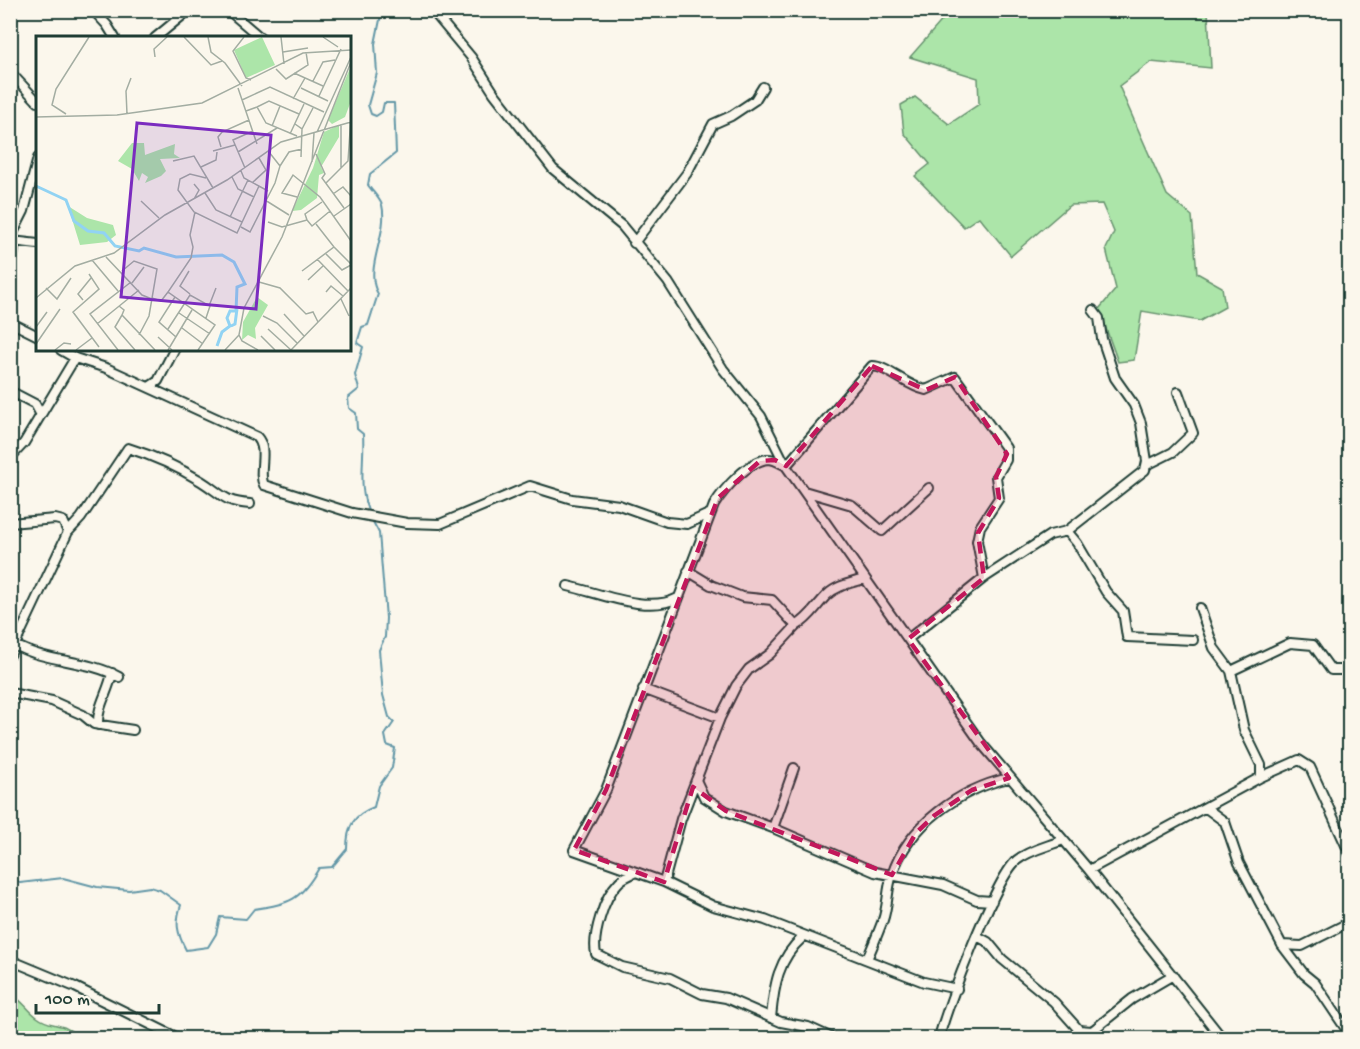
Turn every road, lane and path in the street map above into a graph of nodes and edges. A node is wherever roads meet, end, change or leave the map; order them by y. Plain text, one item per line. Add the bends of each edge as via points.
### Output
1 (93, 10) edge
2 (189, 10) edge
3 (228, 10) edge
4 (432, 10) edge
5 (114, 36) edge
6 (157, 36) edge
7 (259, 36) edge
8 (10, 72) edge
9 (763, 87) dead end
10 (36, 100) edge
11 (36, 166) edge
12 (12, 240) edge
13 (634, 243) junction
14 (36, 244) edge
15 (10, 279) edge
16 (1093, 310) dead end
17 (10, 322) edge
18 (36, 335) edge
19 (63, 351) edge
20 (173, 351) edge
21 (75, 358) junction
22 (150, 387) junction
23 (10, 392) edge
24 (1178, 392) dead end
25 (41, 415) junction
26 (10, 458) edge
27 (1147, 465) junction
28 (786, 466) junction
29 (929, 488) dead end
30 (804, 491) junction
31 (250, 504) dead end
32 (709, 514) junction
33 (10, 523) edge
34 (1067, 531) junction
35 (68, 532) junction
36 (688, 571) junction
37 (984, 578) junction
38 (864, 579) junction
39 (568, 586) dead end
40 (678, 598) junction
41 (1200, 608) dead end
42 (796, 626) junction
43 (908, 639) junction
44 (1193, 640) dead end
45 (15, 645) junction
46 (10, 655) edge
47 (1350, 670) edge
48 (1231, 671) junction
49 (643, 689) junction
50 (10, 693) edge
51 (720, 718) junction
52 (98, 725) junction
53 (133, 730) dead end
54 (794, 768) dead end
55 (1261, 777) junction
56 (1009, 778) junction
57 (696, 780) junction
58 (1206, 808) junction
59 (773, 828) junction
60 (1064, 840) junction
61 (1350, 854) edge
62 (1089, 870) junction
63 (634, 873) junction
64 (892, 875) junction
65 (664, 882) junction
66 (992, 901) junction
67 (1350, 922) edge
68 (977, 936) junction
69 (803, 937) junction
70 (1282, 945) junction
71 (867, 959) junction
72 (10, 960) edge
73 (1173, 975) junction
74 (957, 989) junction
75 (771, 1018) junction
76 (1350, 1035) edge
77 (178, 1038) edge
78 (832, 1038) edge
79 (939, 1038) edge
80 (1222, 1038) edge

1 - 5 street
2 - 6 street
3 - 7 street
4 - 13 street via 554,169 613,217
8 - 10 street
9 - 13 street via 755,100 713,124 687,173
11 - 12 street
12 - 14 street
12 - 15 street
13 - 28 street via 668,282 723,369 761,416
16 - 27 street via 1099,318 1115,378 1136,409
17 - 18 street
19 - 21 street
20 - 22 street via 158,381
21 - 22 street
21 - 25 street
22 - 32 street via 261,440 264,485 352,513 407,523 440,524 530,486 572,499 619,505 667,522 687,524
23 - 25 street via 35,404
24 - 27 street via 1193,433 1173,452
25 - 26 street
27 - 34 street
28 - 30 street
28 - 32 street via 775,460 753,465 728,487
28 - 37 street via 872,366 883,367 903,382 926,390 955,377 1007,454 996,477 999,498 978,533 977,549
29 - 30 street via 882,531 852,505
30 - 38 street
31 - 35 street via 231,503 159,458 128,448
32 - 36 street
33 - 35 street via 55,519 63,521
34 - 37 street via 1050,535
34 - 44 street via 1106,592 1123,611 1127,637
35 - 45 street
36 - 40 street
36 - 42 street via 742,597 772,600
37 - 43 street
38 - 42 street via 833,590
38 - 43 street
39 - 40 street via 632,602 661,604
40 - 49 street
41 - 48 street via 1214,648
42 - 51 street via 742,677
43 - 56 street
45 - 46 street
45 - 52 street via 32,654 92,664 115,675 99,708
47 - 48 street via 1331,670 1313,645 1290,643
48 - 55 street via 1244,730 1261,765
49 - 51 street
49 - 63 street via 606,790 574,850
50 - 52 street via 52,701
51 - 57 street
52 - 53 street
54 - 59 street
55 - 58 street
55 - 61 street via 1290,762 1305,761
56 - 60 street
56 - 64 street via 972,790 935,815 916,833
57 - 59 street via 711,804
57 - 65 street
58 - 62 street
58 - 70 street via 1225,822 1239,863
59 - 64 street via 875,872
60 - 62 street
60 - 66 street via 1014,862
62 - 73 street
63 - 65 street
63 - 75 street via 613,888 594,936 596,954 622,967 670,978 702,994 726,998
64 - 66 street via 943,885 977,900
64 - 71 street via 883,921
65 - 69 street via 696,900 765,920
66 - 68 street
67 - 70 street via 1302,946
68 - 73 street via 1085,1032
68 - 74 street
69 - 71 street
69 - 75 street via 789,949 778,974
70 - 76 street via 1315,983
71 - 74 street via 933,985
72 - 77 street
73 - 80 street
74 - 79 street
75 - 78 street

